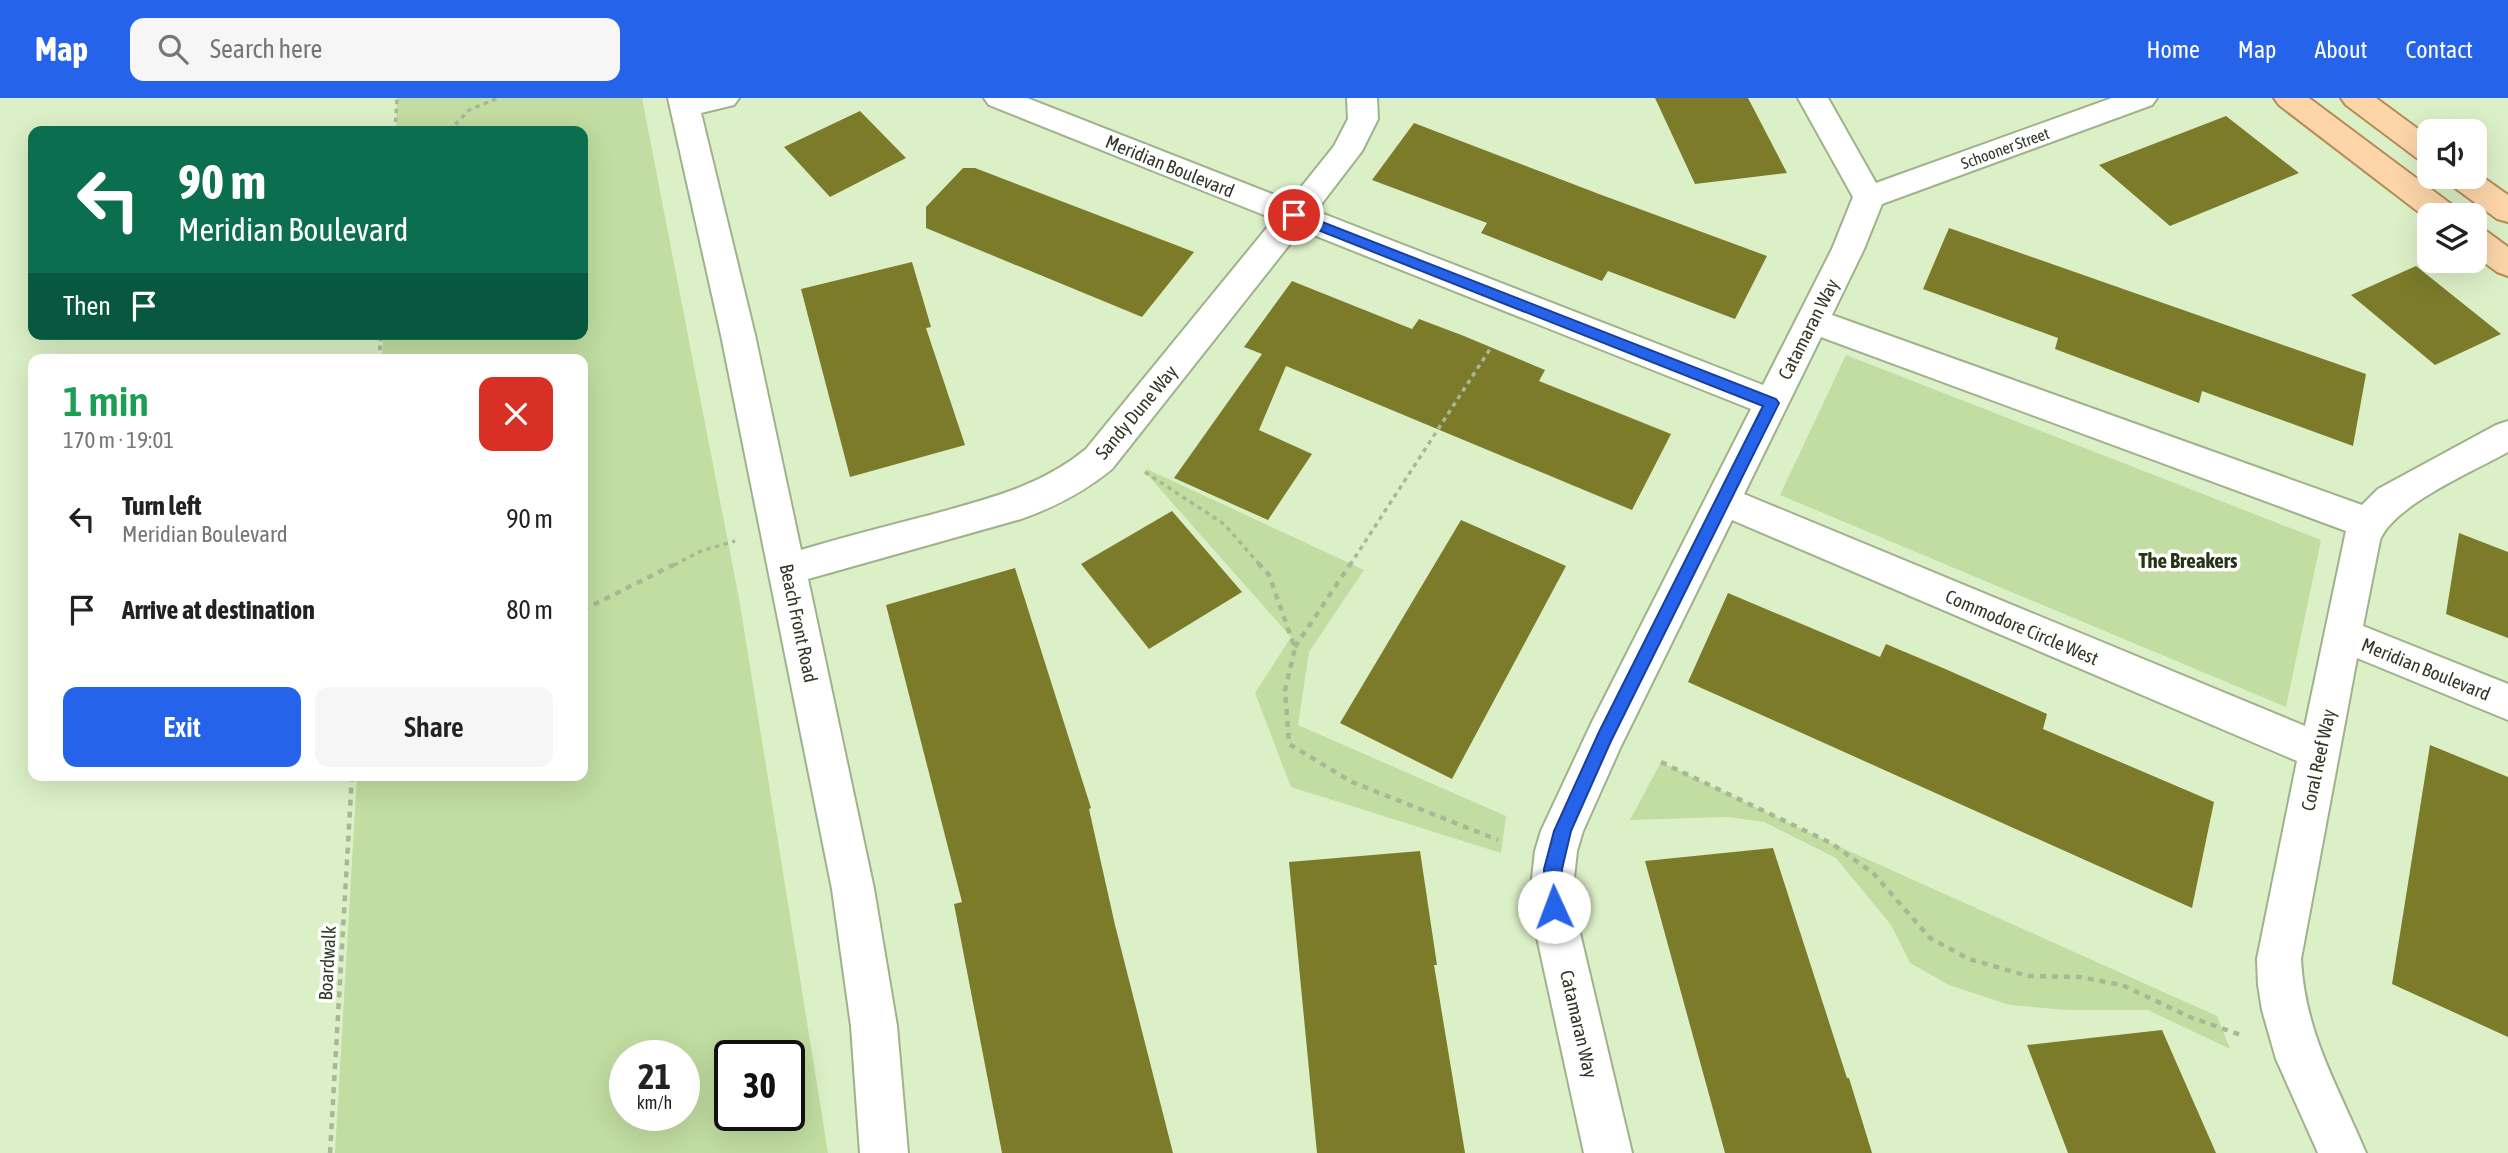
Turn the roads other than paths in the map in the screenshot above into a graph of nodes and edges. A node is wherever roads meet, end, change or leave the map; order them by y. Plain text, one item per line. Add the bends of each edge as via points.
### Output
1 (724, 98) edge
2 (999, 98) edge
3 (1362, 98) edge
4 (1813, 98) edge
5 (2142, 98) edge
6 (2289, 98) edge
7 (2356, 98) edge
8 (684, 102) edge
9 (2417, 143) edge
10 (2478, 189) edge
11 (1868, 198) junction
12 (2428, 203) edge
13 (2508, 211) edge
14 (1294, 215) junction
15 (2487, 248) edge
16 (2508, 264) edge
17 (1813, 321) junction
18 (1771, 403) junction
19 (2508, 435) edge
20 (1724, 501) junction
21 (2368, 523) junction
22 (788, 569) junction
23 (2343, 635) junction
24 (2508, 702) edge
25 (2320, 751) junction
26 (884, 1153) edge
27 (1608, 1153) edge
28 (2342, 1153) edge

1 - 8 street
2 - 14 street, Meridian Boulevard
3 - 14 street, Sandy Dune Way via 1363,119 1354,141
4 - 11 street
5 - 11 street, Schooner Street
6 - 12 main road
7 - 9 main road
8 - 22 street, Beach Front Road
10 - 13 main road
11 - 17 street, Catamaran Way
14 - 18 street, Meridian Boulevard
14 - 22 street, Sandy Dune Way via 1084,473 1022,504
15 - 16 main road
17 - 18 street, Catamaran Way
17 - 21 street
18 - 20 street, Catamaran Way
19 - 21 street, Coral Reef Way via 2402,492
20 - 25 street, Commodore Circle West
20 - 27 street, Catamaran Way via 1605,737 1562,831 1553,869 1558,933
21 - 23 street, Coral Reef Way
22 - 26 street, Beach Front Road via 855,902 874,1026
23 - 24 street, Meridian Boulevard
23 - 25 street, Coral Reef Way
25 - 28 street, Coral Reef Way via 2279,959 2281,1006

